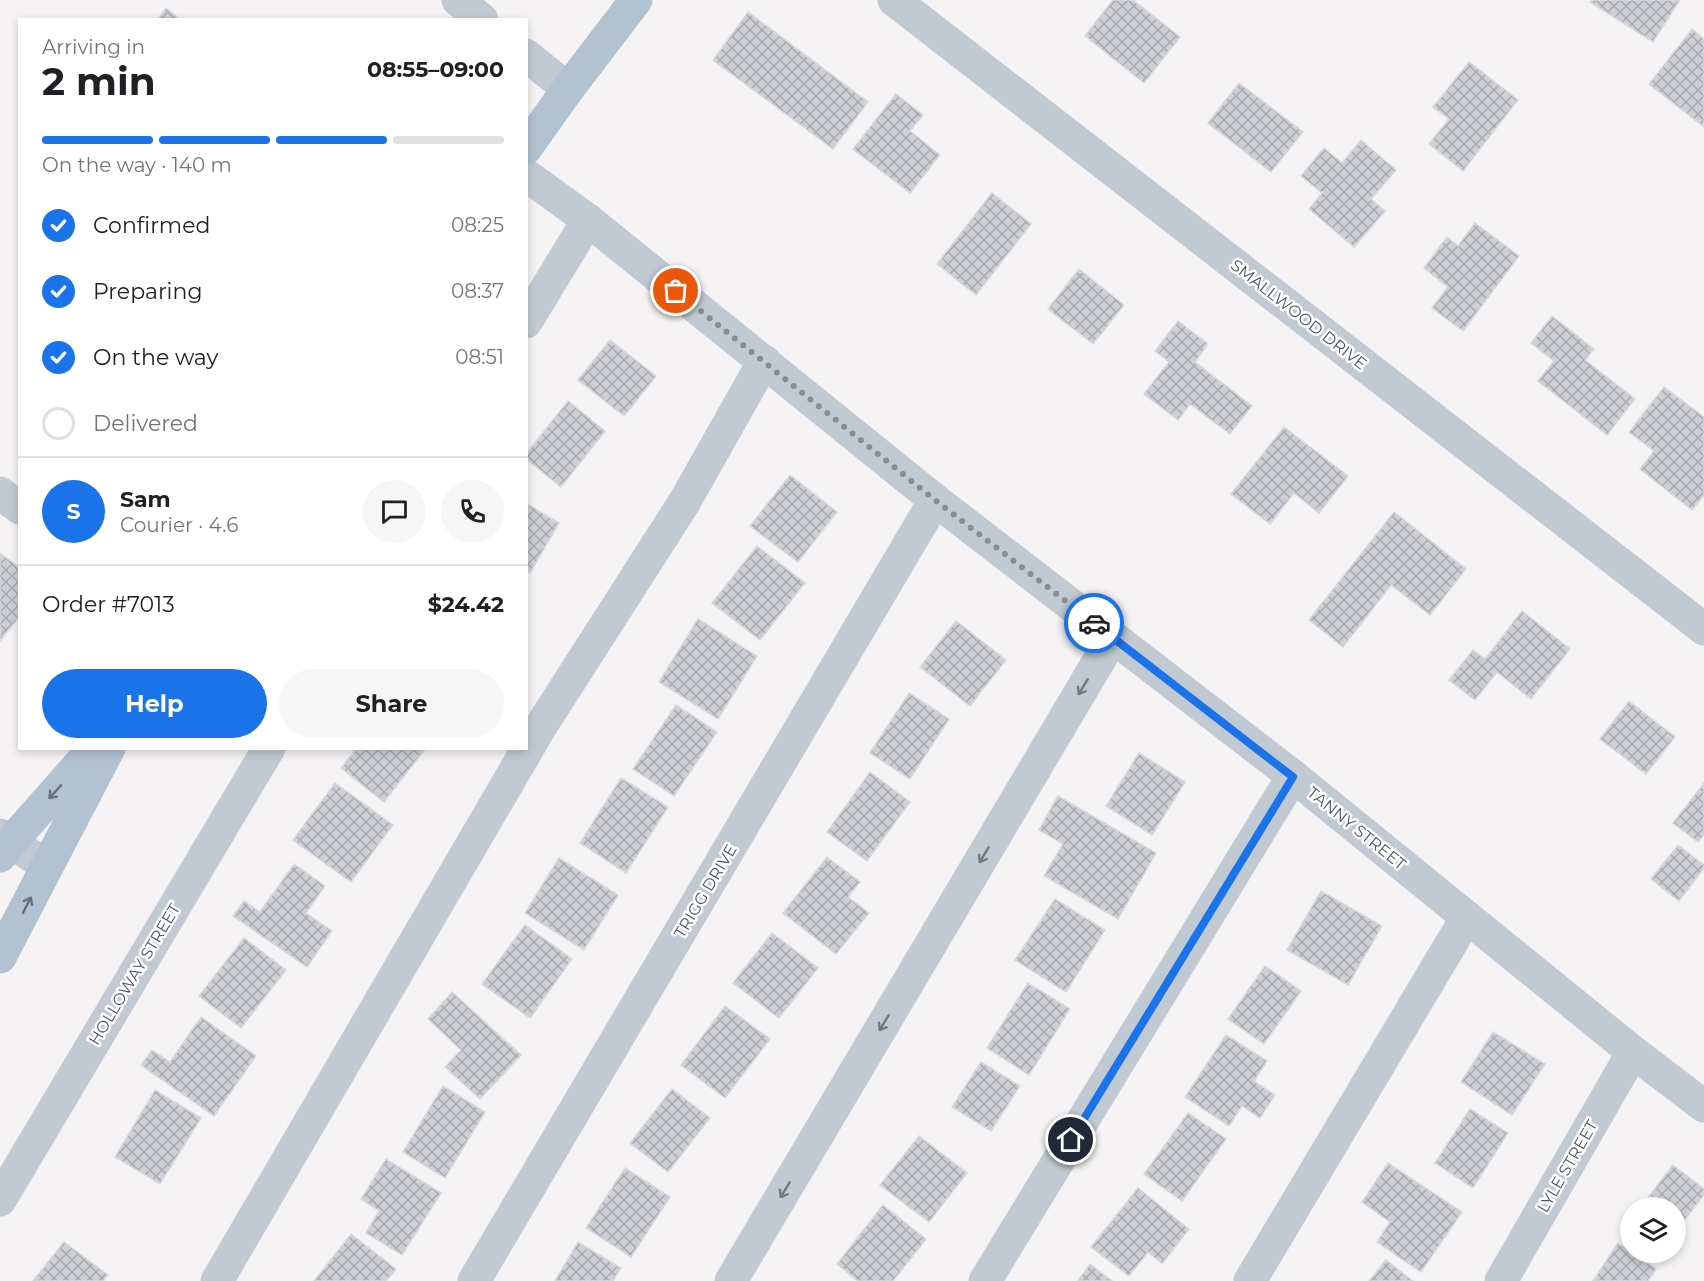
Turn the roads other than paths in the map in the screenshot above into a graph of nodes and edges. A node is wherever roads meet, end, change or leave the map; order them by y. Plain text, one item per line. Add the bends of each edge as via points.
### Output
1 (458, 0) edge
2 (636, 0) edge
3 (894, 0) edge
4 (480, 18) edge
5 (528, 57) edge
6 (568, 89) junction
7 (528, 145) edge
8 (528, 176) edge
9 (588, 220) junction
10 (528, 319) edge
11 (764, 362) junction
12 (0, 493) edge
13 (935, 500) junction
14 (18, 506) edge
15 (1704, 629) edge
16 (1113, 637) junction
17 (528, 748) edge
18 (92, 750) edge
19 (108, 750) edge
20 (268, 750) edge
21 (527, 750) edge
22 (1293, 777) junction
23 (4, 844) edge
24 (47, 866) junction
25 (1467, 917) junction
26 (0, 957) edge
27 (1633, 1052) junction
28 (1704, 1106) edge
29 (0, 1200) edge
30 (217, 1281) edge
31 (474, 1281) edge
32 (731, 1281) edge
33 (985, 1281) edge
34 (1250, 1281) edge
35 (1501, 1281) edge

1 - 4 street
2 - 6 main road
3 - 15 street, SMALLWOOD DRIVE
5 - 6 street
6 - 7 main road
8 - 9 street, TANNY STREET
9 - 10 street
9 - 11 street, TANNY STREET
11 - 13 street, TANNY STREET
11 - 17 street via 685,501
12 - 14 street
13 - 16 street, TANNY STREET
13 - 31 street, TRIGG DRIVE
16 - 22 street, TANNY STREET
16 -> 32 street
18 -> 23 main road
19 - 24 main road
20 - 29 street, HOLLOWAY STREET
21 - 30 street
22 - 25 street, TANNY STREET
22 - 33 street
23 - 24 street
26 -> 24 main road
25 - 27 street, TANNY STREET
25 - 34 street
27 - 28 street, TANNY STREET
27 - 35 street, LYLE STREET

